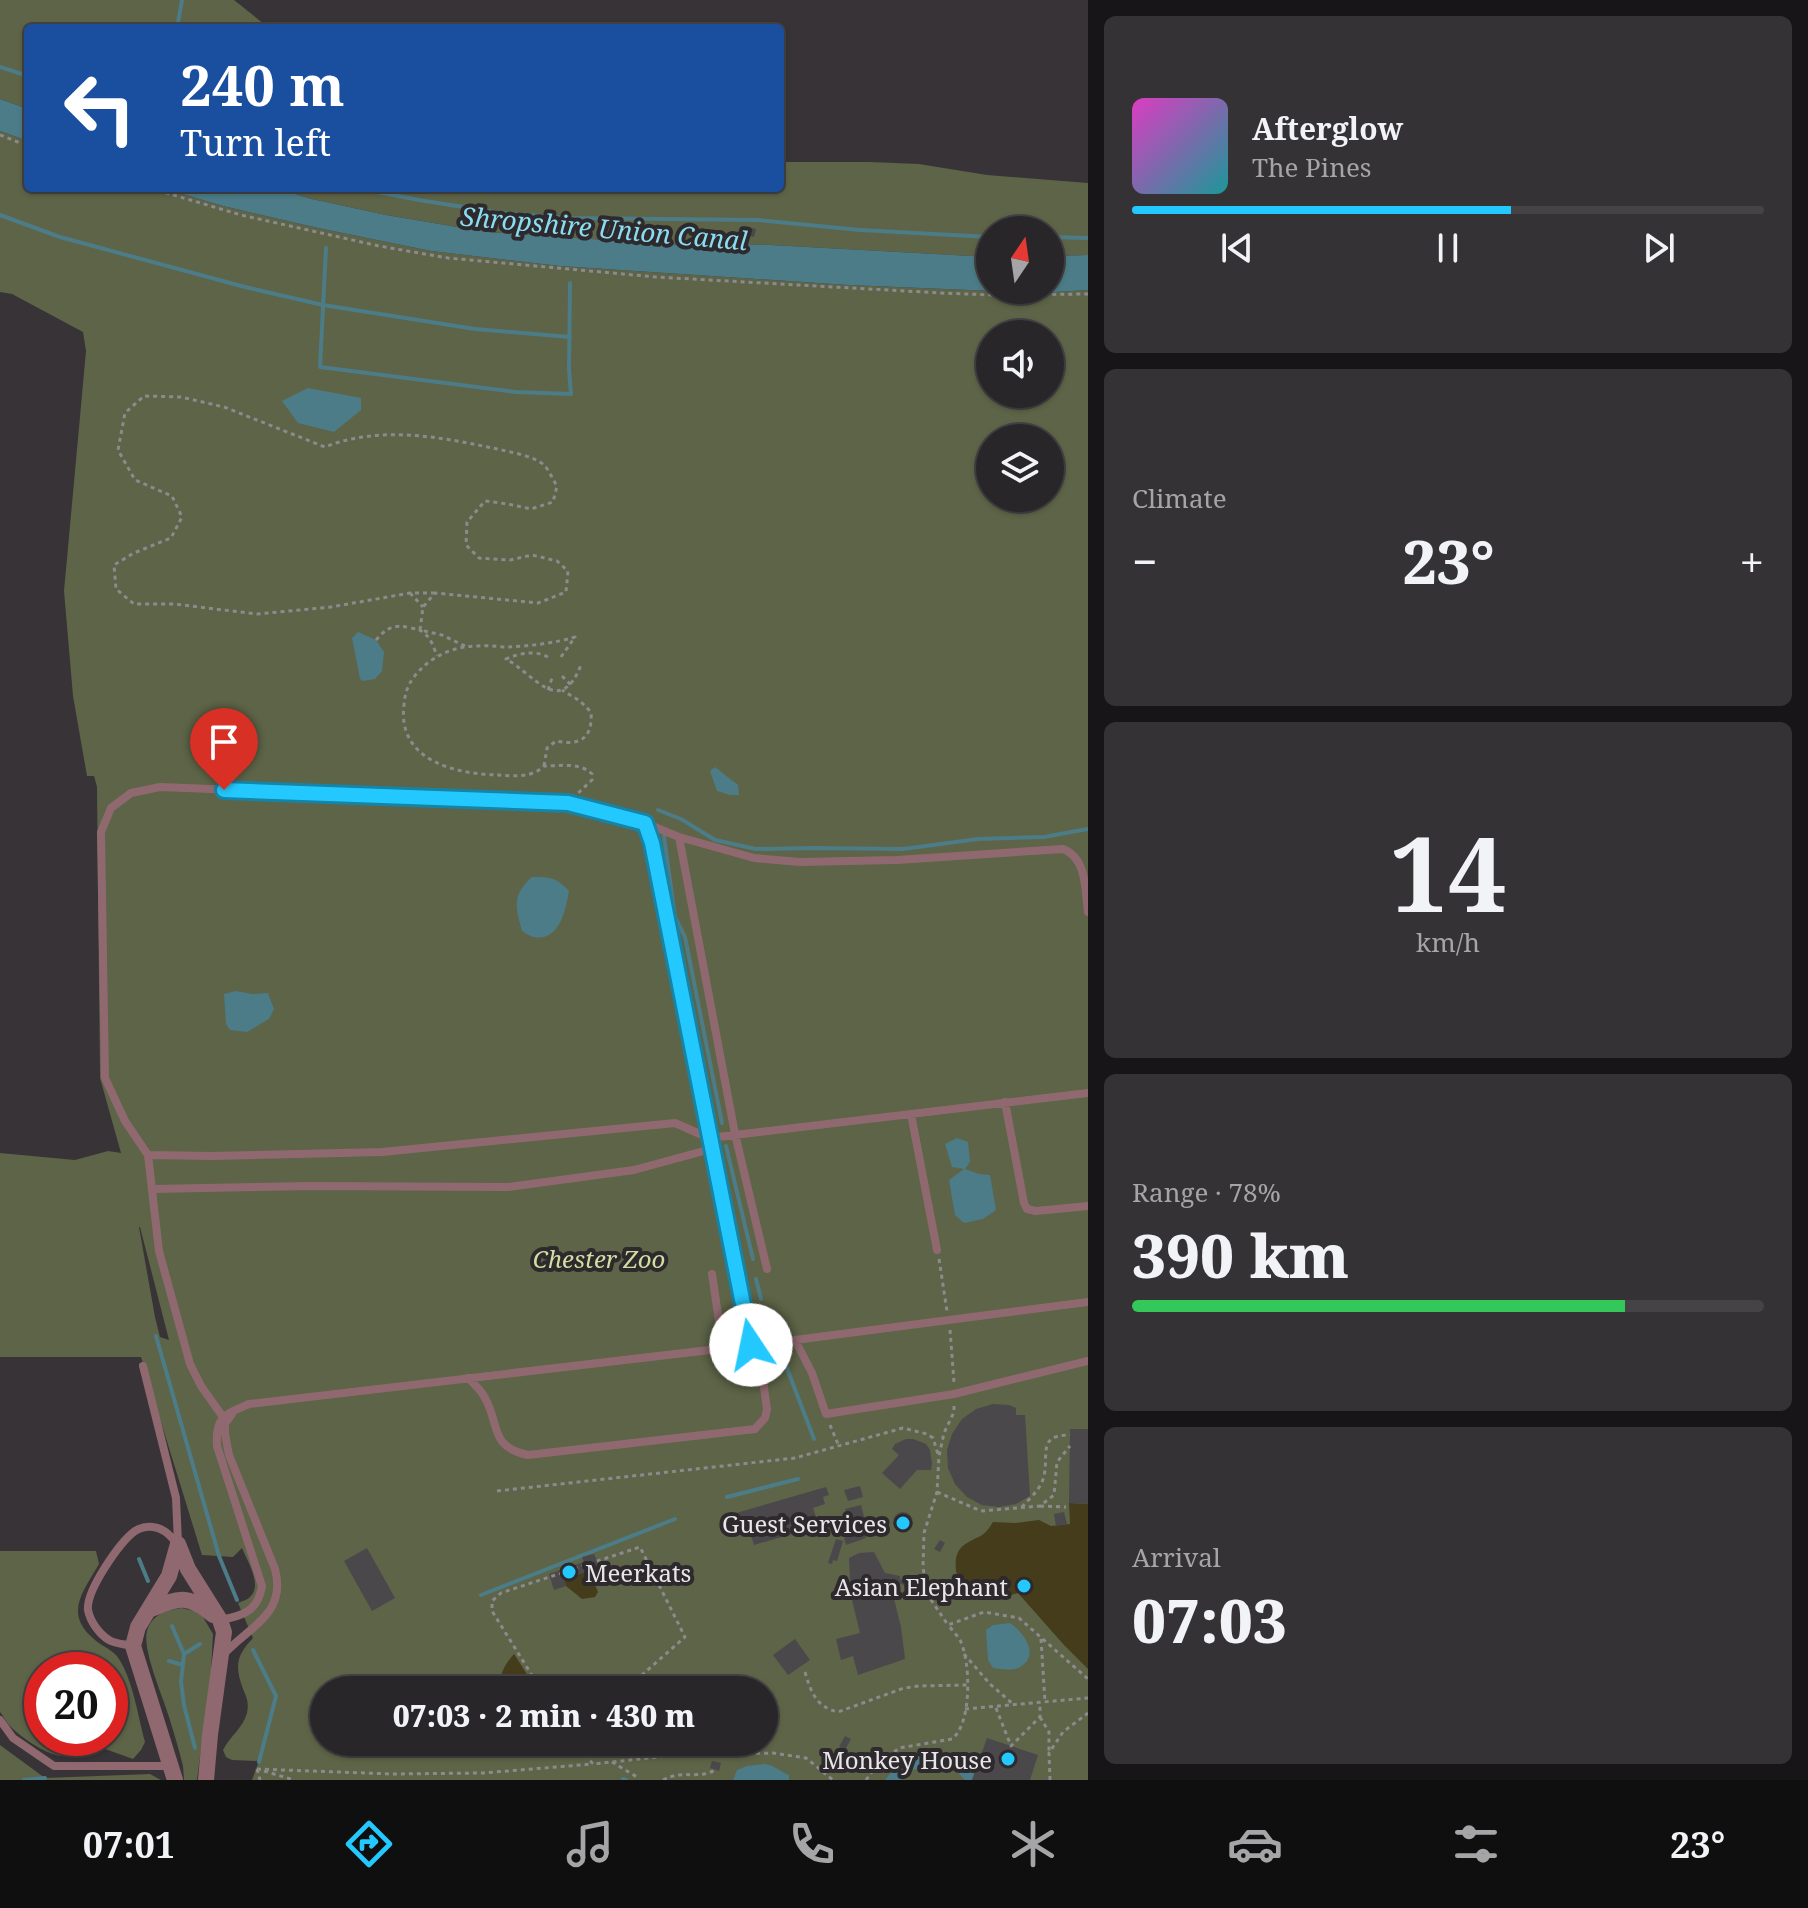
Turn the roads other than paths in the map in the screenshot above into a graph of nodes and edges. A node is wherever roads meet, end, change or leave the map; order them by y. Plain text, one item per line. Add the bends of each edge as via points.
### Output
1 (645, 823) junction
2 (679, 837) junction
3 (1088, 912) edge
4 (1088, 1093) edge
5 (1005, 1102) junction
6 (911, 1114) junction
7 (735, 1134) junction
8 (709, 1138) junction
9 (711, 1149) junction
10 (148, 1155) junction
11 (152, 1189) junction
12 (1088, 1206) edge
13 (937, 1250) dead end
14 (767, 1269) dead end
15 (712, 1274) dead end
16 (1088, 1302) edge
17 (795, 1340) junction
18 (754, 1344) junction
19 (723, 1348) junction
20 (1088, 1361) edge
21 (143, 1366) dead end
22 (468, 1378) junction
23 (234, 1410) junction
24 (223, 1417) junction
25 (178, 1544) junction
26 (149, 1610) junction
27 (220, 1620) junction
28 (133, 1646) junction
29 (221, 1658) junction
30 (0, 1720) edge
31 (173, 1773) edge
32 (206, 1780) edge

1 - 2 lane
1 - 8 lane
1 - 10 lane via 568,803 160,787 131,793 111,808 101,832 105,1078
2 - 3 lane via 754,858 800,862 1063,849 1078,858
2 - 7 lane
4 - 5 lane
5 - 6 lane
5 - 12 lane via 1027,1209
6 - 7 lane
6 - 13 lane
7 - 8 lane
7 - 14 lane
8 - 9 lane
8 - 10 lane via 675,1123 382,1152
9 - 11 lane via 634,1170 508,1187
9 - 18 lane
10 - 11 lane
11 - 24 lane via 159,1251 190,1364
15 - 19 lane
16 - 17 lane
17 - 18 lane
17 - 20 lane via 826,1414 954,1394
18 - 19 lane
18 - 22 lane via 767,1409 755,1429 528,1455 504,1445 484,1396
19 - 22 lane
21 - 25 lane via 176,1498
22 - 23 lane
23 - 24 lane
23 - 29 lane via 225,1424 229,1455 275,1569 278,1592 267,1616
24 - 27 lane via 216,1430 217,1446 262,1586 253,1607 239,1617
25 - 26 street via 169,1576
25 - 27 street
25 - 28 lane via 165,1530 139,1529 103,1571 91,1595 88,1608 99,1632 110,1641
26 - 27 street via 190,1600
26 - 28 street
27 - 29 street
28 - 31 street
29 - 32 street
30 - 31 lane via 13,1738 54,1766

